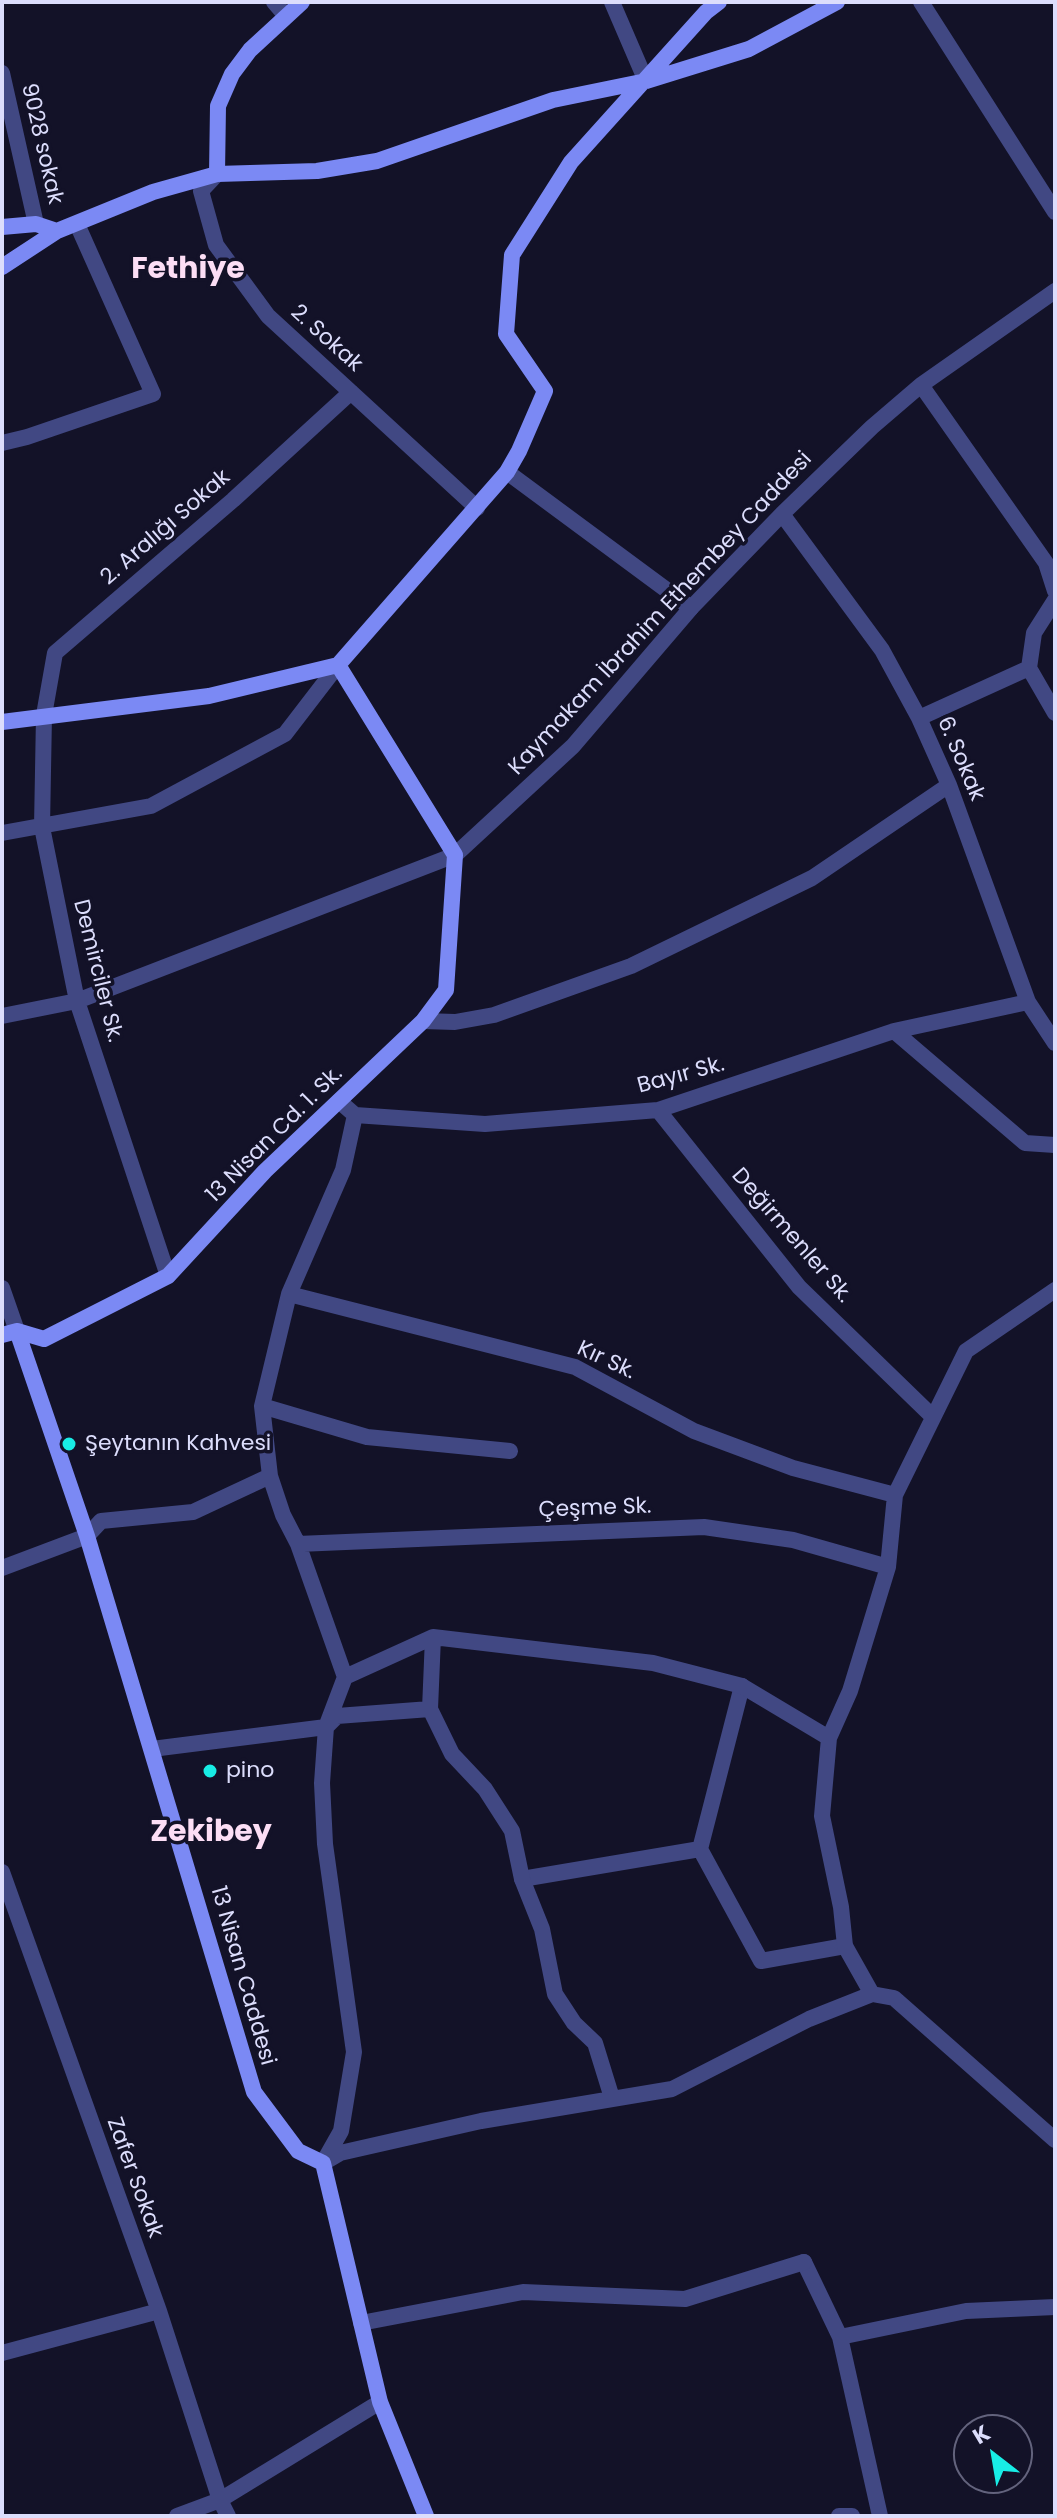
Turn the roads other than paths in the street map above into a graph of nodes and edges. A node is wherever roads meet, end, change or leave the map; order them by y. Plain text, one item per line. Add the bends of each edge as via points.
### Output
1 (274, 2) edge
2 (302, 2) edge
3 (612, 2) edge
4 (837, 2) edge
5 (921, 2) edge
6 (708, 5) edge
7 (286, 16) junction
8 (2, 73) edge
9 (646, 81) junction
10 (217, 174) junction
11 (1055, 212) edge
12 (36, 224) junction
13 (77, 224) junction
14 (2, 227) edge
15 (57, 231) junction
16 (2, 267) edge
17 (1055, 291) edge
18 (921, 385) junction
19 (351, 392) junction
20 (2, 443) edge
21 (507, 472) junction
22 (477, 508) junction
23 (782, 514) junction
24 (1055, 591) edge
25 (1055, 600) edge
26 (691, 608) junction
27 (338, 665) junction
28 (1029, 668) junction
29 (1055, 713) edge
30 (44, 715) junction
31 (919, 718) junction
32 (2, 722) edge
33 (949, 785) junction
34 (42, 827) junction
35 (2, 833) edge
36 (455, 855) junction
37 (77, 1001) junction
38 (1028, 1002) junction
39 (2, 1016) edge
40 (423, 1021) junction
41 (894, 1031) junction
42 (1055, 1043) edge
43 (339, 1101) junction
44 (658, 1110) junction
45 (355, 1115) junction
46 (1055, 1145) edge
47 (168, 1276) junction
48 (2, 1288) edge
49 (1055, 1290) edge
50 (289, 1294) junction
51 (10, 1333) edge
52 (262, 1406) junction
53 (933, 1417) junction
54 (510, 1451) dead end
55 (270, 1476) junction
56 (895, 1495) junction
57 (87, 1536) junction
58 (298, 1544) junction
59 (888, 1567) junction
60 (2, 1568) edge
61 (433, 1637) junction
62 (345, 1677) junction
63 (742, 1686) junction
64 (430, 1709) junction
65 (326, 1727) junction
66 (829, 1738) junction
67 (152, 1749) junction
68 (700, 1849) junction
69 (2, 1872) edge
70 (522, 1879) junction
71 (845, 1946) junction
72 (872, 1994) junction
73 (612, 2098) junction
74 (1055, 2140) edge
75 (323, 2163) junction
76 (1055, 2307) edge
77 (159, 2311) junction
78 (361, 2323) junction
79 (840, 2337) junction
80 (2, 2353) edge
81 (380, 2402) junction
82 (220, 2500) junction
83 (177, 2516) edge
84 (228, 2516) edge
85 (426, 2516) edge
86 (839, 2516) edge
87 (852, 2516) edge
88 (880, 2516) edge

1 - 7 street
2 - 7 street
3 - 9 street
4 - 9 street via 749,49
5 - 11 street
6 - 9 street
7 - 10 street via 250,50 218,106
8 - 12 street, 9028 sokak
9 - 10 street via 553,100 377,161 317,171
9 - 21 street via 571,162 512,255 506,334 545,391
10 - 13 street via 153,192
10 - 19 street, 2. Sokak via 201,191 216,245 268,316
12 - 14 street
12 - 15 street
13 - 15 street
13 - 20 street via 153,394
15 - 16 street
17 - 18 street, Kaymakam İbrahim Ethembey Caddesi
18 - 23 street, Kaymakam İbrahim Ethembey Caddesi
18 - 24 street via 1046,563
19 - 22 street, 2. Sokak
19 - 30 street, 2. Aralığı Sokak via 55,653
21 - 22 street
21 - 26 street
22 - 27 street
23 - 26 street, Kaymakam İbrahim Ethembey Caddesi
23 - 31 street, 6. Sokak via 882,650
25 - 28 street via 1034,633
26 - 36 street, Kaymakam İbrahim Ethembey Caddesi via 573,746
27 - 30 street via 209,696
27 - 34 street via 285,734 151,806
27 - 36 street
28 - 29 street
28 - 31 street
30 - 32 street
30 - 34 street, Demirciler Sk.
31 - 33 street, 6. Sokak
33 - 38 street, 6. Sokak
33 - 40 street via 812,878 631,966 494,1015
34 - 35 street
34 - 37 street, Demirciler Sk.
36 - 37 street
36 - 40 street, 13 Nisan Cd. 1. Sk. via 446,990
37 - 39 street
37 - 47 street, Demirciler Sk.
38 - 41 street, Bayır Sk.
38 - 42 street, 6. Sokak
40 - 43 street, 13 Nisan Cd. 1. Sk.
41 - 44 street, Bayır Sk.
41 - 46 street via 1025,1143
43 - 45 street
43 - 47 street, 13 Nisan Cd. 1. Sk. via 265,1171
44 - 45 street, Bayır Sk. via 485,1124
44 - 53 street, Değirmenler Sk. via 799,1287
45 - 50 street via 343,1170
47 - 51 street, 13 Nisan Cd. 1. Sk. via 44,1339
48 - 51 street, 13 Nisan Caddesi
49 - 53 street via 966,1351
50 - 52 street
50 - 56 street, Kır Sk. via 575,1367 694,1431 793,1468
51 - 57 street, 13 Nisan Caddesi
52 - 54 street via 367,1437
52 - 55 street
53 - 56 street
55 - 57 street via 193,1512 101,1521
55 - 58 street
56 - 59 street
57 - 60 street
57 - 67 street, 13 Nisan Caddesi
58 - 59 street, Çeşme Sk. via 704,1527 793,1540
58 - 62 street
59 - 66 street via 850,1691
61 - 62 street
61 - 63 street via 653,1663
61 - 64 street
62 - 65 street
63 - 66 street
63 - 68 street
64 - 65 street via 337,1716
64 - 70 street via 452,1754 485,1789 512,1831
65 - 67 street
65 - 75 street via 325,1844 354,2052 341,2131
66 - 71 street via 822,1816
67 - 75 street, 13 Nisan Caddesi via 254,2092 298,2151
68 - 70 street
68 - 71 street via 761,1961
69 - 77 street, Zafer Sokak
70 - 73 street via 542,1929 555,1994 595,2043
71 - 72 street
72 - 73 street via 809,2019 672,2089
72 - 74 street via 894,1998
73 - 75 street via 481,2121 340,2153
75 - 78 street
76 - 79 street via 966,2311
77 - 80 street
77 - 82 street, Zafer Sokak
78 - 79 street via 523,2292 685,2299 804,2262
78 - 81 street
79 - 88 street
81 - 82 street
81 - 85 street
82 - 83 street
82 - 84 street, Zafer Sokak
86 - 87 street

